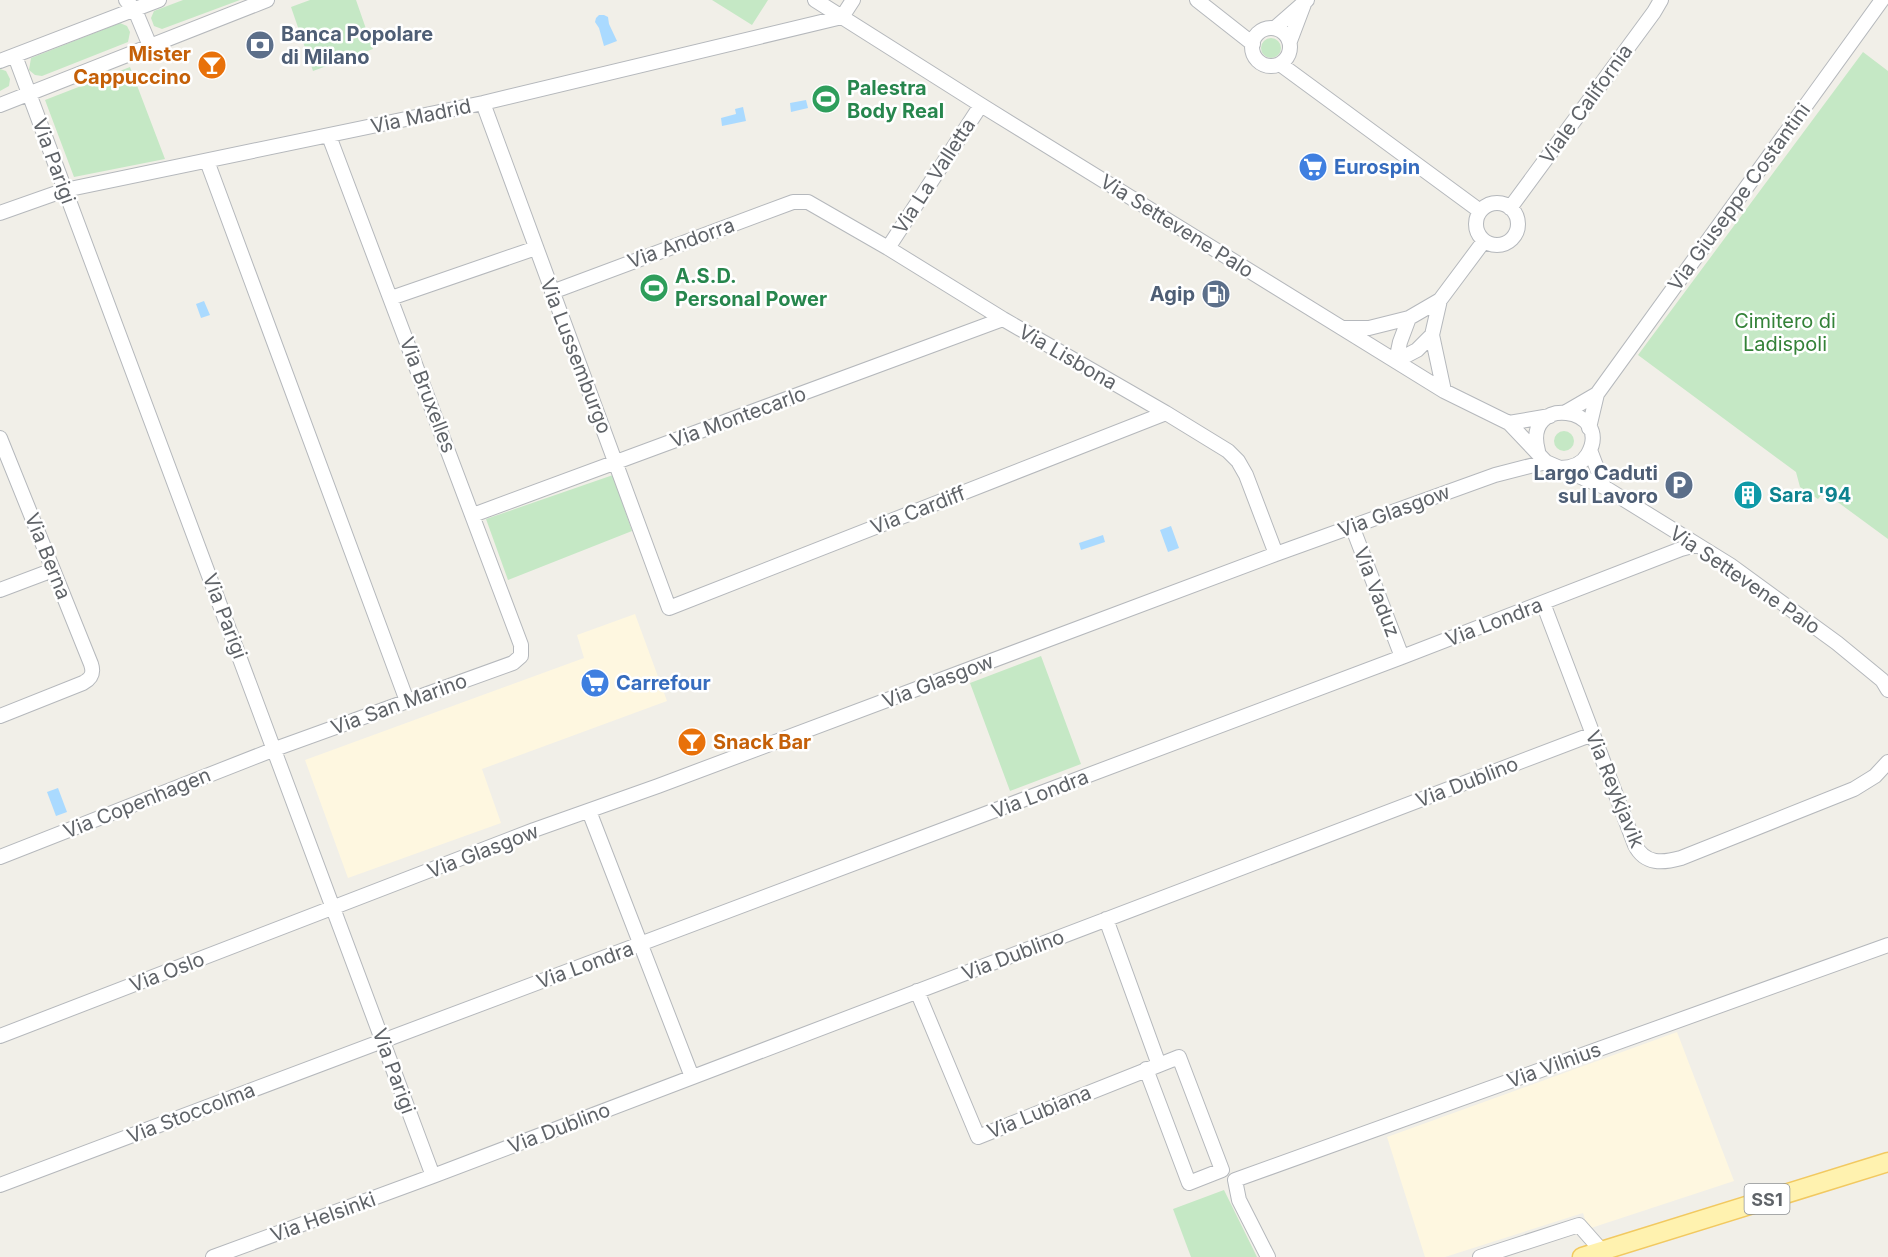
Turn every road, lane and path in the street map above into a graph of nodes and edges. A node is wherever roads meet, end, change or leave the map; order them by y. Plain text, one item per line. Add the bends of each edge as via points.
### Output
1 (159, 0) edge
2 (267, 0) edge
3 (815, 0) edge
4 (853, 0) edge
5 (1197, 0) edge
6 (1661, 0) edge
7 (1882, 0) edge
8 (1306, 1) edge
9 (130, 5) edge
10 (842, 17) junction
11 (1275, 28) junction
12 (1252, 44) junction
13 (150, 46) junction
14 (1290, 47) junction
15 (15, 56) junction
16 (0, 61) edge
17 (1280, 64) junction
18 (1306, 83) junction
19 (29, 94) junction
20 (483, 103) junction
21 (0, 105) edge
22 (981, 105) junction
23 (329, 136) junction
24 (207, 161) junction
25 (65, 190) junction
26 (811, 203) joint
27 (1510, 208) junction
28 (1480, 211) junction
29 (0, 213) edge
30 (1484, 241) junction
31 (536, 248) junction
32 (888, 248) junction
33 (552, 292) junction
34 (391, 298) junction
35 (1440, 300) junction
36 (1409, 318) junction
37 (1003, 320) junction
38 (1343, 328) junction
39 (1432, 335) junction
40 (1396, 361) junction
41 (1444, 391) junction
42 (1597, 394) junction
43 (1566, 412) junction
44 (1166, 413) junction
45 (1550, 416) junction
46 (1509, 423) junction
47 (1589, 428) junction
48 (0, 438) edge
49 (1590, 450) junction
50 (1542, 457) junction
51 (4, 459) edge
52 (616, 462) junction
53 (1560, 468) junction
54 (1604, 487) junction
55 (473, 515) junction
56 (1352, 526) junction
57 (1696, 545) junction
58 (1276, 554) junction
59 (53, 570) junction
60 (0, 590) edge
61 (1543, 603) junction
62 (669, 608) joint
63 (521, 656) joint
64 (1402, 657) junction
65 (1886, 684) edge
66 (407, 701) junction
67 (0, 716) edge
68 (1593, 734) junction
69 (275, 749) junction
70 (1888, 762) edge
71 (590, 811) junction
72 (0, 857) edge
73 (334, 909) junction
74 (1106, 919) junction
75 (640, 944) junction
76 (1888, 945) edge
77 (917, 991) junction
78 (0, 1036) edge
79 (383, 1040) junction
80 (1153, 1067) junction
81 (693, 1077) junction
82 (1888, 1162) edge
83 (1222, 1170) junction
84 (433, 1176) junction
85 (1234, 1180) junction
86 (0, 1185) edge
87 (1602, 1251) junction
88 (213, 1257) edge
89 (1268, 1257) edge
90 (1480, 1257) edge
91 (1582, 1257) edge

1 - 9 street
2 - 13 street
3 - 10 street, Via Settevene Palo
4 - 10 street
5 - 12 street
6 - 27 street, Viale California
7 - 42 street, Via Giuseppe Costantini
8 - 11 street
8 - 14 street
9 - 13 street
9 - 15 street
10 - 20 street, Via Madrid
10 - 22 street, Via Settevene Palo
11 - 12 street via 1263,29
11 - 14 street via 1282,30
12 - 17 street via 1259,62
13 - 19 street
14 - 17 street
14 - 18 street
15 - 16 street
15 - 19 street, Via Parigi
17 - 18 street
18 - 28 street
19 - 21 street
19 - 25 street, Via Parigi
20 - 23 street, Via Madrid
20 - 31 street, Via Lussemburgo
22 - 32 street, Via La Valletta
22 - 38 street, Via Settevene Palo
23 - 24 street, Via Madrid
23 - 34 street, Via Bruxelles
24 - 25 street, Via Madrid
24 - 66 street
25 - 29 street, Via Madrid
25 - 69 street, Via Parigi
26 - 32 street, Via Lisbona
26 - 33 street, Via Andorra via 793,202
27 - 28 street via 1491,204
27 - 30 street via 1517,225 1513,238 1496,245
28 - 30 street via 1476,223
30 - 35 street
31 - 33 street, Via Lussemburgo
31 - 34 street
32 - 37 street, Via Lisbona
33 - 52 street, Via Lussemburgo
34 - 55 street, Via Bruxelles
35 - 36 street
35 - 39 street
36 - 38 street via 1369,328
36 - 40 street
37 - 44 street, Via Lisbona
37 - 52 street, Via Montecarlo
38 - 40 street, Via Settevene Palo
39 - 40 street via 1417,350
39 - 41 street
40 - 41 street, Via Settevene Palo
41 - 46 street, Via Settevene Palo
42 - 43 street
42 - 47 street
43 - 45 street
43 - 47 street via 1580,417
44 - 58 street, Via Lisbona via 1236,458
44 - 62 street, Via Cardiff
45 - 46 street
45 - 50 street via 1539,427 1536,443
46 - 50 street, Via Settevene Palo
47 - 49 street
48 - 51 street, Via Berna
49 - 53 street via 1578,465
49 - 54 street
50 - 53 street, Via Settevene Palo
50 - 56 street, Via Glasgow
51 - 59 street, Via Berna
52 - 55 street, Via Montecarlo
52 - 62 street, Via Lussemburgo
53 - 54 street, Via Settevene Palo
54 - 57 street, Via Settevene Palo
55 - 63 street, Via Bruxelles via 521,645
56 - 58 street, Via Glasgow
56 - 64 street, Via Vaduz
57 - 61 street, Via Londra
57 - 65 street, Via Settevene Palo via 1816,627
58 - 71 street, Via Glasgow
59 - 60 street
59 - 67 street, Via Berna via 91,664 91,676 83,683
61 - 64 street, Via Londra
61 - 68 street, Via Reykjavik
63 - 66 street, Via San Marino via 513,663
64 - 75 street, Via Londra
66 - 69 street, Via San Marino
68 - 70 street, Via Reykjavik via 1635,845 1642,856 1655,861 1681,858 1854,789
68 - 74 street, Via Dublino
69 - 72 street, Via Copenhagen
69 - 73 street, Via Parigi
71 - 73 street, Via Glasgow
71 - 75 street
73 - 78 street, Via Oslo
73 - 79 street, Via Parigi
74 - 77 street, Via Dublino
74 - 80 street
75 - 79 street, Via Londra
75 - 81 street
76 - 85 street, Via Vilnius
77 - 80 street, Via Lubiana via 978,1137
77 - 81 street, Via Dublino
79 - 84 street, Via Parigi
79 - 86 street, Via Stoccolma
80 - 83 street via 1179,1057
80 - 83 street via 1189,1183
81 - 84 street, Via Dublino
82 - 87 main road, SS1
83 - 85 street
84 - 88 street, Via Helsinki
85 - 89 street via 1239,1200
87 - 90 street via 1579,1226
87 - 91 main road, SS1

